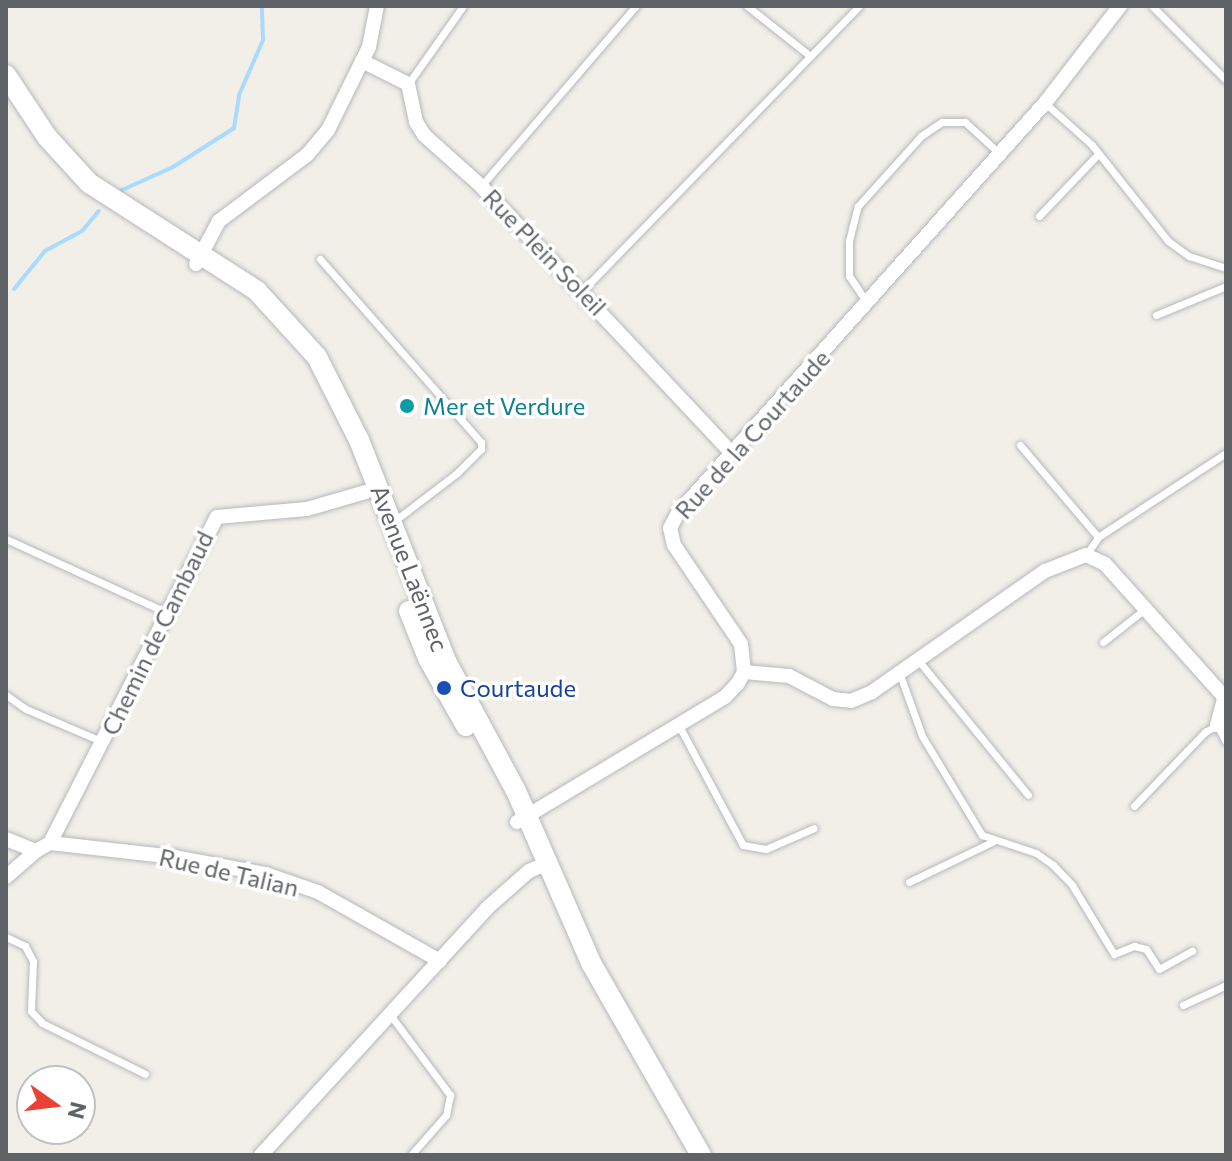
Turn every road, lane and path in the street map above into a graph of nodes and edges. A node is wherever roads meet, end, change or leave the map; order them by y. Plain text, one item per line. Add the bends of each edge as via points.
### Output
1 (377, 6) edge
2 (463, 6) edge
3 (636, 6) edge
4 (747, 6) edge
5 (859, 6) edge
6 (1120, 6) edge
7 (1152, 6) edge
8 (810, 56) junction
9 (362, 61) junction
10 (6, 75) edge
11 (1226, 80) edge
12 (408, 84) junction
13 (6, 97) edge
14 (1045, 103) junction
15 (1000, 154) junction
16 (1098, 154) junction
17 (481, 186) junction
18 (1039, 216) dead end
19 (198, 259) junction
20 (320, 259) dead end
21 (1226, 268) edge
22 (1226, 286) edge
23 (582, 291) junction
24 (868, 305) junction
25 (1156, 315) dead end
26 (1020, 445) dead end
27 (731, 452) junction
28 (1226, 453) edge
29 (366, 492) junction
30 (391, 524) junction
31 (1098, 537) junction
32 (6, 539) edge
33 (1086, 555) junction
34 (1146, 608) junction
35 (169, 613) junction
36 (1103, 642) dead end
37 (916, 657) junction
38 (899, 671) junction
39 (744, 672) junction
40 (6, 695) edge
41 (1225, 699) edge
42 (678, 723) junction
43 (1221, 725) edge
44 (103, 742) junction
45 (1226, 742) edge
46 (1028, 795) dead end
47 (1134, 806) dead end
48 (522, 819) junction
49 (814, 828) dead end
50 (6, 839) edge
51 (994, 841) junction
52 (50, 843) junction
53 (36, 851) junction
54 (543, 864) junction
55 (6, 877) edge
56 (909, 882) dead end
57 (6, 937) edge
58 (1192, 951) dead end
59 (440, 961) junction
60 (1226, 985) edge
61 (1183, 1005) dead end
62 (391, 1016) junction
63 (145, 1074) dead end
64 (264, 1153) edge
65 (411, 1155) edge
66 (690, 1155) edge
67 (701, 1155) edge

1 - 9 street
2 - 12 lane
3 - 17 lane
4 - 8 lane
5 - 8 lane
6 - 14 street, Rue de la Courtaude
7 - 11 lane
8 - 23 lane
9 - 12 street
9 - 19 street via 328,130 307,155 219,221
10 - 19 main road, Avenue Laënnec via 47,137 89,183
12 - 17 street, Rue Plein Soleil via 424,135
13 - 19 main road, Avenue Laënnec via 76,184
14 - 15 street, Rue de la Courtaude
14 - 16 lane
15 - 24 street, Rue de la Courtaude
15 - 24 lane via 965,122 942,122 921,136 858,206 849,241 849,276
16 - 18 lane
16 - 21 lane via 1168,241 1189,256
17 - 23 street, Rue Plein Soleil
19 - 29 main road, Avenue Laënnec via 293,343 337,416
19 - 30 main road, Avenue Laënnec via 257,291 317,357 353,426
20 - 30 lane via 481,442 481,449 457,473
22 - 25 lane
23 - 27 street, Rue Plein Soleil
24 - 27 street, Rue de la Courtaude
26 - 31 lane
27 - 39 street, Rue de la Courtaude via 670,528 674,545 741,644
28 - 31 lane
29 - 35 street, Chemin de Cambaud via 307,509 217,517
29 - 48 main road, Avenue Laënnec via 428,658
30 - 48 main road, Avenue Laënnec via 446,661
31 - 33 lane
32 - 35 lane
33 - 34 street via 1105,564
33 - 37 street via 1045,571
34 - 36 lane
34 - 41 street
35 - 44 street, Chemin de Cambaud
37 - 38 street
37 - 46 lane
38 - 39 street via 851,701 833,699 789,676
38 - 51 lane via 922,736 982,835
39 - 42 street via 725,697
40 - 44 lane
41 - 43 street
42 - 48 street
42 - 49 lane via 743,845 766,849
43 - 45 lane
43 - 47 lane
44 - 52 street, Chemin de Cambaud
48 - 54 main road, Avenue Laënnec
50 - 53 street
51 - 56 lane
51 - 58 lane via 1036,853 1053,865 1072,885 1114,954 1134,946 1146,949 1159,969
52 - 53 street
52 - 59 street, Rue de Talian via 174,857 279,878 362,914
53 - 55 street
54 - 59 street via 487,908
54 - 66 main road, Avenue Laënnec via 615,1030
54 - 67 main road, Avenue Laënnec via 591,963
57 - 63 lane via 25,946 33,961 31,1011 42,1023
59 - 62 street
60 - 61 lane
62 - 64 street
62 - 65 lane via 450,1095 446,1115

